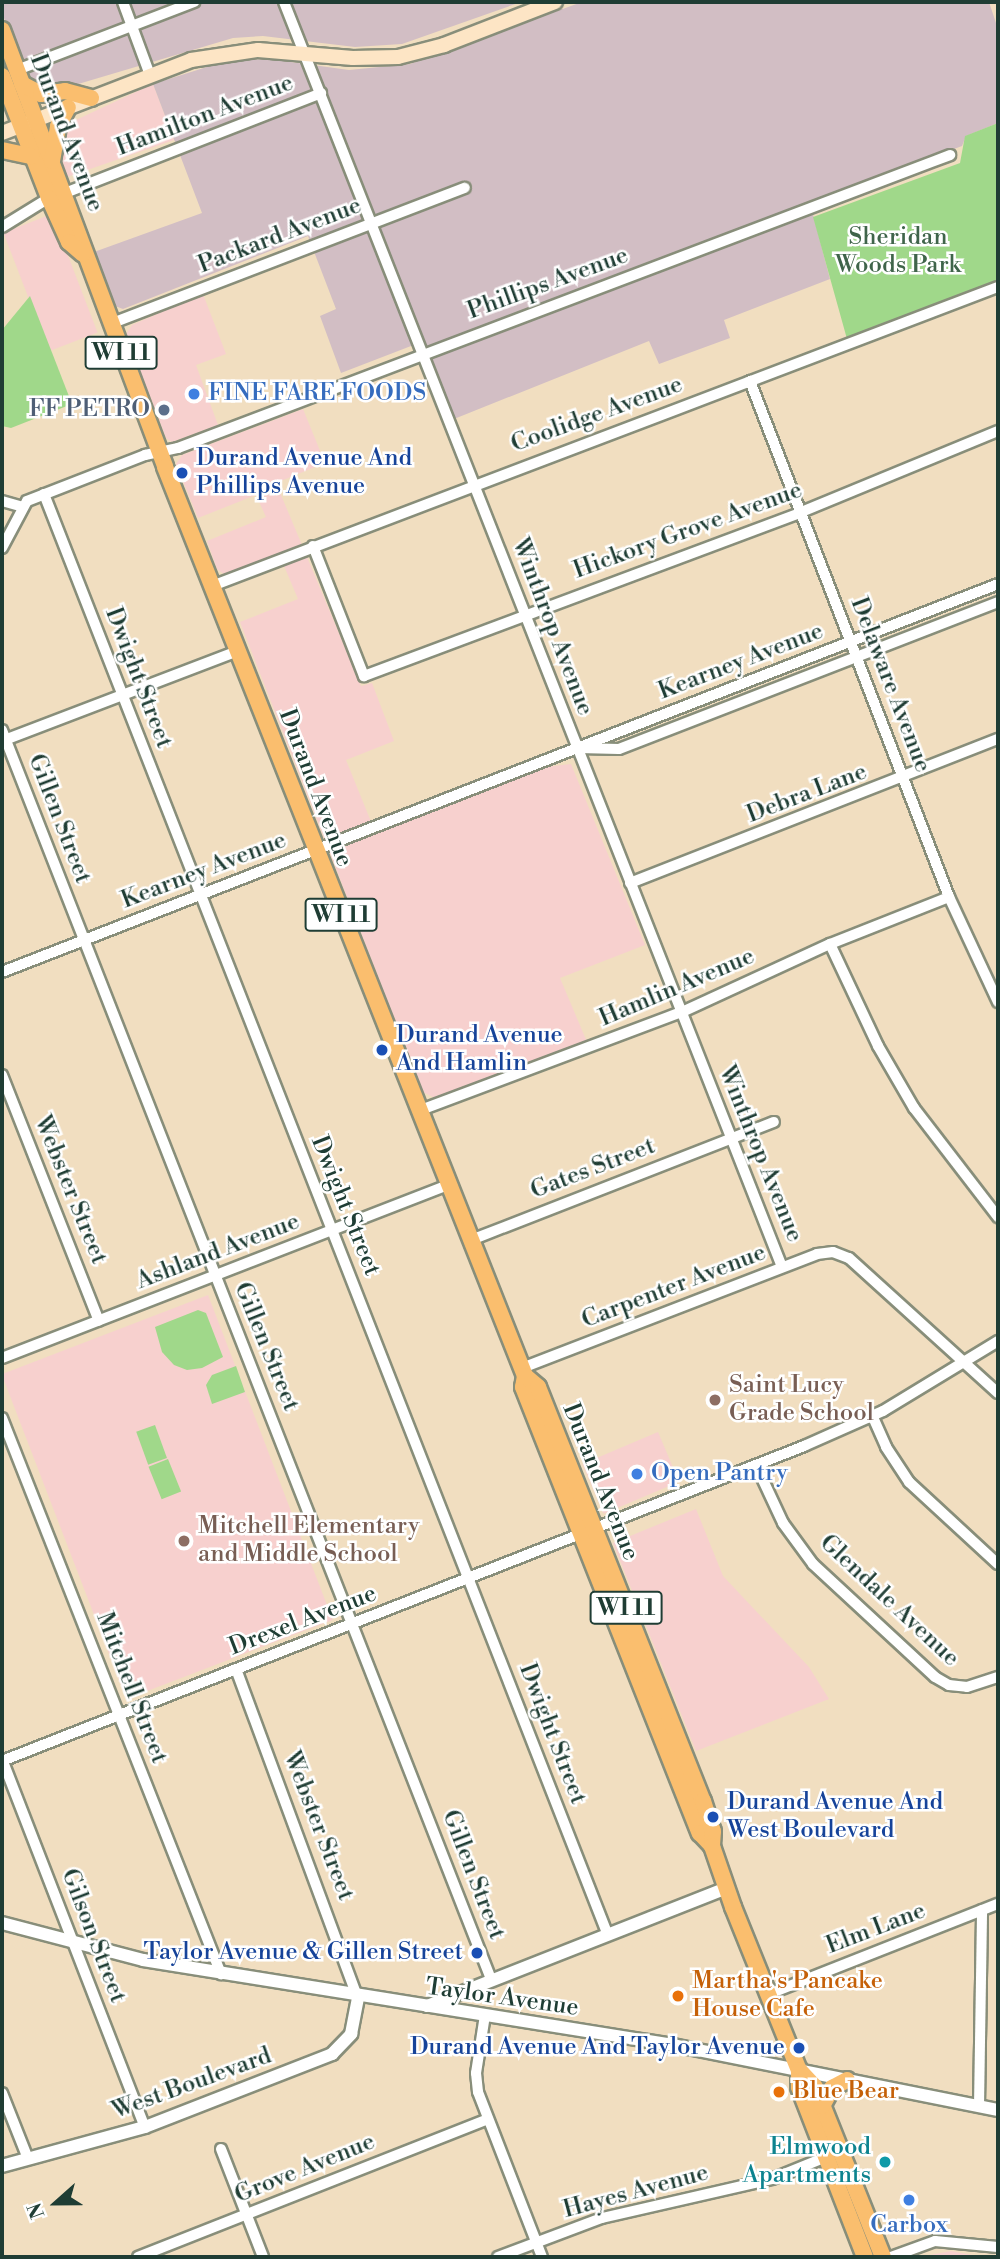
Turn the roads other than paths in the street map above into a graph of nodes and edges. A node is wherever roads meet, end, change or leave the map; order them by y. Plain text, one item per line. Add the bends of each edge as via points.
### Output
1 (123, 2) edge
2 (194, 2) edge
3 (284, 2) edge
4 (555, 2) edge
5 (132, 26) junction
6 (2, 30) edge
7 (303, 54) junction
8 (150, 75) junction
9 (9, 78) edge
10 (321, 93) junction
11 (91, 98) junction
12 (68, 107) junction
13 (36, 120) junction
14 (20, 126) junction
15 (2, 133) edge
16 (2, 150) edge
17 (950, 155) dead end
18 (32, 156) junction
19 (52, 161) junction
20 (465, 188) dead end
21 (57, 196) junction
22 (372, 223) junction
23 (2, 227) edge
24 (998, 287) edge
25 (110, 324) junction
26 (423, 353) junction
27 (750, 381) junction
28 (998, 431) edge
29 (160, 452) junction
30 (473, 484) junction
31 (44, 494) junction
32 (2, 501) edge
33 (23, 507) junction
34 (799, 513) junction
35 (313, 546) junction
36 (2, 548) edge
37 (998, 584) edge
38 (212, 586) junction
39 (998, 602) edge
40 (524, 614) junction
41 (851, 641) junction
42 (237, 651) junction
43 (858, 659) junction
44 (122, 694) junction
45 (3, 737) edge
46 (998, 740) edge
47 (577, 748) junction
48 (904, 779) junction
49 (315, 849) junction
50 (630, 883) junction
51 (200, 895) junction
52 (949, 897) junction
53 (83, 940) junction
54 (830, 944) junction
55 (2, 972) edge
56 (998, 1002) edge
57 (682, 1012) junction
58 (2, 1075) edge
59 (418, 1111) junction
60 (774, 1122) dead end
61 (731, 1138) junction
62 (448, 1185) junction
63 (998, 1217) edge
64 (332, 1231) junction
65 (471, 1240) junction
66 (782, 1267) junction
67 (215, 1275) junction
68 (99, 1321) junction
69 (998, 1342) edge
70 (2, 1358) edge
71 (966, 1364) junction
72 (524, 1372) junction
73 (998, 1393) edge
74 (873, 1415) junction
75 (2, 1418) edge
76 (756, 1465) junction
77 (588, 1532) junction
78 (998, 1564) edge
79 (469, 1578) junction
80 (353, 1624) junction
81 (236, 1669) junction
82 (998, 1677) edge
83 (119, 1715) junction
84 (2, 1760) edge
85 (726, 1888) junction
86 (998, 1904) edge
87 (982, 1910) junction
88 (2, 1923) edge
89 (607, 1933) junction
90 (74, 1942) junction
91 (221, 1974) junction
92 (491, 1979) junction
93 (769, 1994) junction
94 (358, 1998) junction
95 (424, 2008) junction
96 (485, 2015) junction
97 (799, 2070) junction
98 (847, 2080) junction
99 (2, 2093) edge
100 (822, 2106) junction
101 (979, 2106) junction
102 (998, 2110) edge
103 (488, 2119) junction
104 (145, 2127) junction
105 (221, 2148) dead end
106 (27, 2156) junction
107 (826, 2157) junction
108 (2, 2166) edge
109 (247, 2215) junction
110 (536, 2242) junction
111 (998, 2247) edge
112 (138, 2257) edge
113 (263, 2257) edge
114 (498, 2257) edge
115 (542, 2257) edge
116 (865, 2257) edge
117 (883, 2257) edge
118 (891, 2257) edge

1 - 5 street
2 - 5 street
3 - 7 street, Winthrop Avenue
4 - 7 main road via 408,55 374,59
5 - 8 street
5 - 9 street
6 - 9 main road, Durand Avenue / WI 11
7 - 8 main road via 231,52
7 - 10 street, Winthrop Avenue
8 - 11 main road
9 - 11 main road via 41,94 65,91
9 - 13 main road, Durand Avenue / WI 11
9 - 14 main road, Durand Avenue / WI 11
10 - 21 street, Hamilton Avenue
10 - 22 street, Winthrop Avenue
11 - 12 main road
12 - 13 main road
12 - 19 main road via 58,125
13 - 14 main road
13 - 19 main road, Durand Avenue / WI 11
14 - 15 main road
14 - 18 main road, Durand Avenue / WI 11
16 - 18 main road
17 - 26 street, Phillips Avenue
18 - 21 main road, Durand Avenue / WI 11
19 - 21 main road, Durand Avenue / WI 11
20 - 22 street, Packard Avenue
21 - 23 street, Hamilton Avenue
21 - 25 main road, Durand Avenue / WI 11 via 69,242 83,254
22 - 25 street, Packard Avenue
22 - 26 street, Winthrop Avenue
24 - 27 street, Coolidge Avenue
25 - 29 main road, Durand Avenue / WI 11
26 - 29 street, Phillips Avenue
26 - 30 street, Winthrop Avenue
27 - 30 street, Coolidge Avenue
27 - 34 street, Delaware Avenue
28 - 34 street, Hickory Grove Avenue
29 - 31 street, Phillips Avenue
29 - 38 main road, Durand Avenue / WI 11
30 - 35 street, Coolidge Avenue
30 - 40 street, Winthrop Avenue
31 - 33 street, Phillips Avenue
31 - 44 street, Dwight Street
32 - 33 street
33 - 36 street
34 - 40 street, Hickory Grove Avenue
34 - 41 street, Delaware Avenue
35 - 38 street, Coolidge Avenue
35 - 40 street, Hickory Grove Avenue via 364,676
37 - 41 street, Kearney Avenue
38 - 42 main road, Durand Avenue / WI 11
39 - 43 street, Kearney Avenue
40 - 47 street, Winthrop Avenue
41 - 43 street, Delaware Avenue
41 - 47 street, Kearney Avenue
42 - 44 street
42 - 49 main road, Durand Avenue / WI 11
43 - 47 street, Kearney Avenue via 619,749
43 - 48 street, Delaware Avenue
44 - 45 street
44 - 51 street, Dwight Street
45 - 53 street, Gillen Street
46 - 48 street, Debra Lane
47 - 49 street, Kearney Avenue
47 - 50 street, Winthrop Avenue
48 - 50 street, Debra Lane
48 - 52 street, Delaware Avenue
49 - 51 street, Kearney Avenue
49 - 59 main road, Durand Avenue / WI 11
50 - 57 street, Winthrop Avenue
51 - 53 street, Kearney Avenue
51 - 64 street, Dwight Street
52 - 54 street, Hamlin Avenue
52 - 56 street, Delaware Avenue
53 - 55 street, Kearney Avenue
53 - 67 street, Gillen Street
54 - 57 street, Hamlin Avenue
54 - 63 street via 878,1046 914,1108
57 - 59 street, Hamlin Avenue
57 - 61 street, Winthrop Avenue
58 - 68 street, Webster Street
59 - 62 main road, Durand Avenue / WI 11
60 - 61 street, Gates Street
61 - 65 street, Gates Street
61 - 66 street, Winthrop Avenue
62 - 64 street, Ashland Avenue
62 - 65 main road, Durand Avenue / WI 11
64 - 67 street, Ashland Avenue
64 - 79 street, Dwight Street
65 - 72 main road, Durand Avenue / WI 11
66 - 71 street, Carpenter Avenue via 824,1252 842,1254
66 - 72 street, Carpenter Avenue
67 - 68 street, Ashland Avenue
67 - 80 street, Gillen Street
68 - 70 street, Ashland Avenue
69 - 71 street, Drexel Avenue
71 - 73 street, Carpenter Avenue
71 - 74 street, Drexel Avenue
72 - 77 main road, Durand Avenue / WI 11 via 537,1384
74 - 76 street, Drexel Avenue
74 - 78 street via 889,1453 909,1482
75 - 83 street, Mitchell Street
76 - 77 street, Drexel Avenue
76 - 82 street, Glendale Avenue via 783,1523 813,1564 935,1676 949,1685 967,1687
77 - 79 street, Drexel Avenue
77 - 85 main road, Durand Avenue / WI 11 via 703,1801
79 - 80 street, Drexel Avenue
79 - 89 street, Dwight Street
80 - 81 street, Drexel Avenue
80 - 92 street, Gillen Street
81 - 83 street, Drexel Avenue
81 - 94 street, Webster Street
83 - 84 street, Drexel Avenue
83 - 91 street, Mitchell Street
84 - 90 street, Gilson Street
85 - 89 street
85 - 93 main road, Durand Avenue / WI 11
86 - 87 street, Elm Lane
87 - 93 street, Elm Lane
87 - 101 street
88 - 90 street, Taylor Avenue
89 - 92 street
90 - 91 street, Taylor Avenue
90 - 104 street, Gilson Street
91 - 94 street, Taylor Avenue
92 - 95 street
93 - 97 main road, Durand Avenue / WI 11
94 - 95 street, Taylor Avenue
94 - 104 street, West Boulevard via 351,2034 332,2054
95 - 96 street, Taylor Avenue
96 - 97 street, Taylor Avenue
96 - 103 street via 476,2083
97 - 98 street, Taylor Avenue
97 - 100 main road, Durand Avenue / WI 11
97 - 107 main road, Durand Avenue / WI 11 via 799,2087
98 - 100 main road via 832,2088
98 - 101 street, Taylor Avenue
99 - 106 street
100 - 117 main road, Durand Avenue / WI 11
101 - 102 street, Taylor Avenue
103 - 109 street, Grove Avenue
103 - 110 street
104 - 106 street, West Boulevard
105 - 109 street
106 - 108 street, West Boulevard
107 - 110 street, Hayes Avenue via 772,2179 602,2217
107 - 116 main road, Durand Avenue / WI 11
109 - 112 street, Grove Avenue
109 - 113 street
110 - 114 street, Hayes Avenue
110 - 115 street
111 - 118 street via 935,2241

